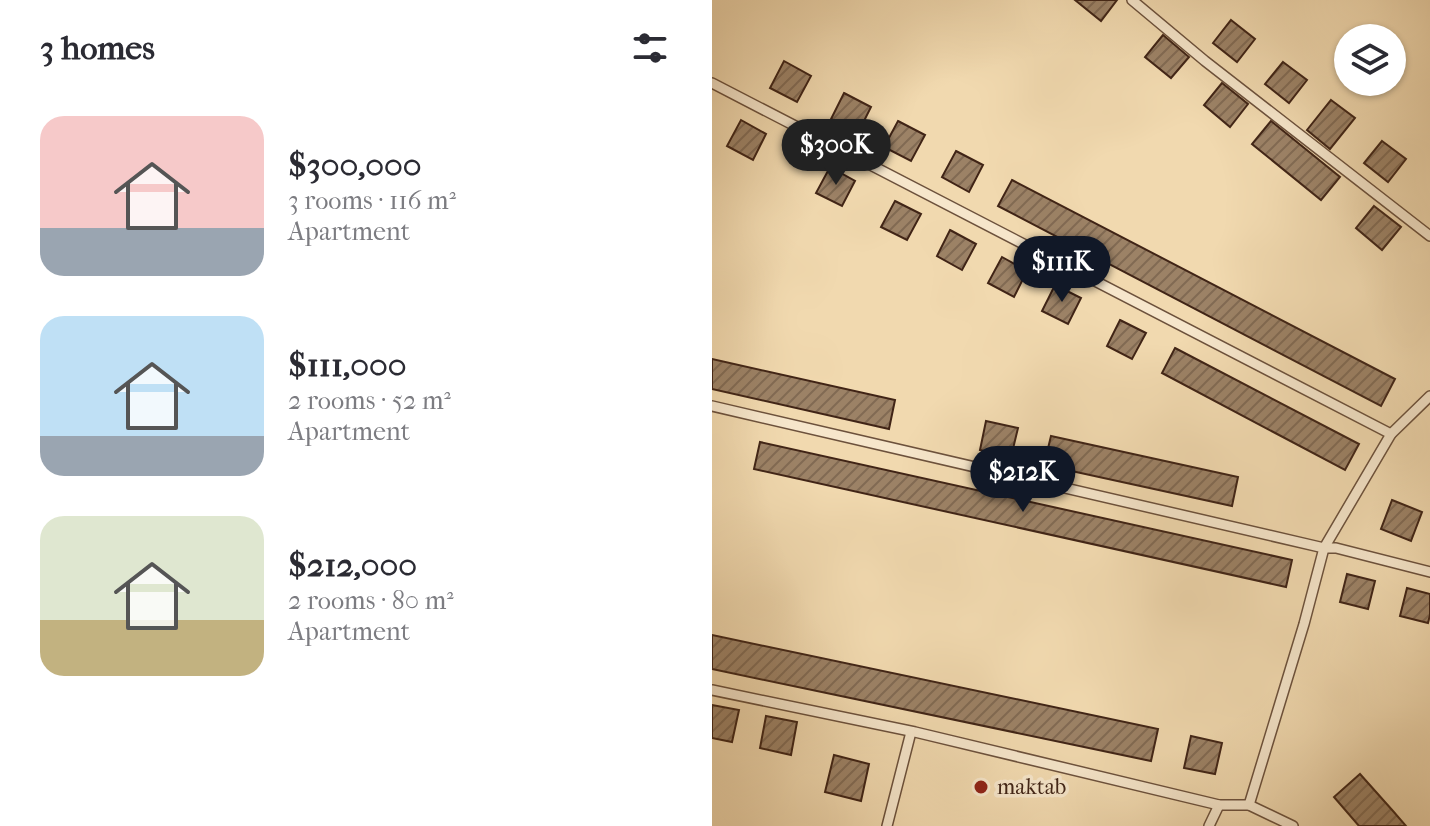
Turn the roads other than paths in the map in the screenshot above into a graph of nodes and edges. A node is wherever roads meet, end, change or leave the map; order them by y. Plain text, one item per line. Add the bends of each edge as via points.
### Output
1 (1132, 0) edge
2 (712, 83) edge
3 (1430, 236) edge
4 (1430, 396) edge
5 (712, 406) edge
6 (1391, 434) junction
7 (1324, 548) junction
8 (1430, 572) edge
9 (712, 690) edge
10 (911, 732) junction
11 (1219, 805) junction
12 (1249, 805) junction
13 (887, 826) edge
14 (1209, 826) edge
15 (1293, 826) edge

1 - 3 lane
2 - 6 lane
4 - 6 lane
5 - 7 lane
6 - 7 lane
7 - 8 lane
7 - 12 lane
9 - 10 lane
10 - 11 lane
10 - 13 lane
11 - 12 lane
11 - 14 lane
12 - 15 lane

